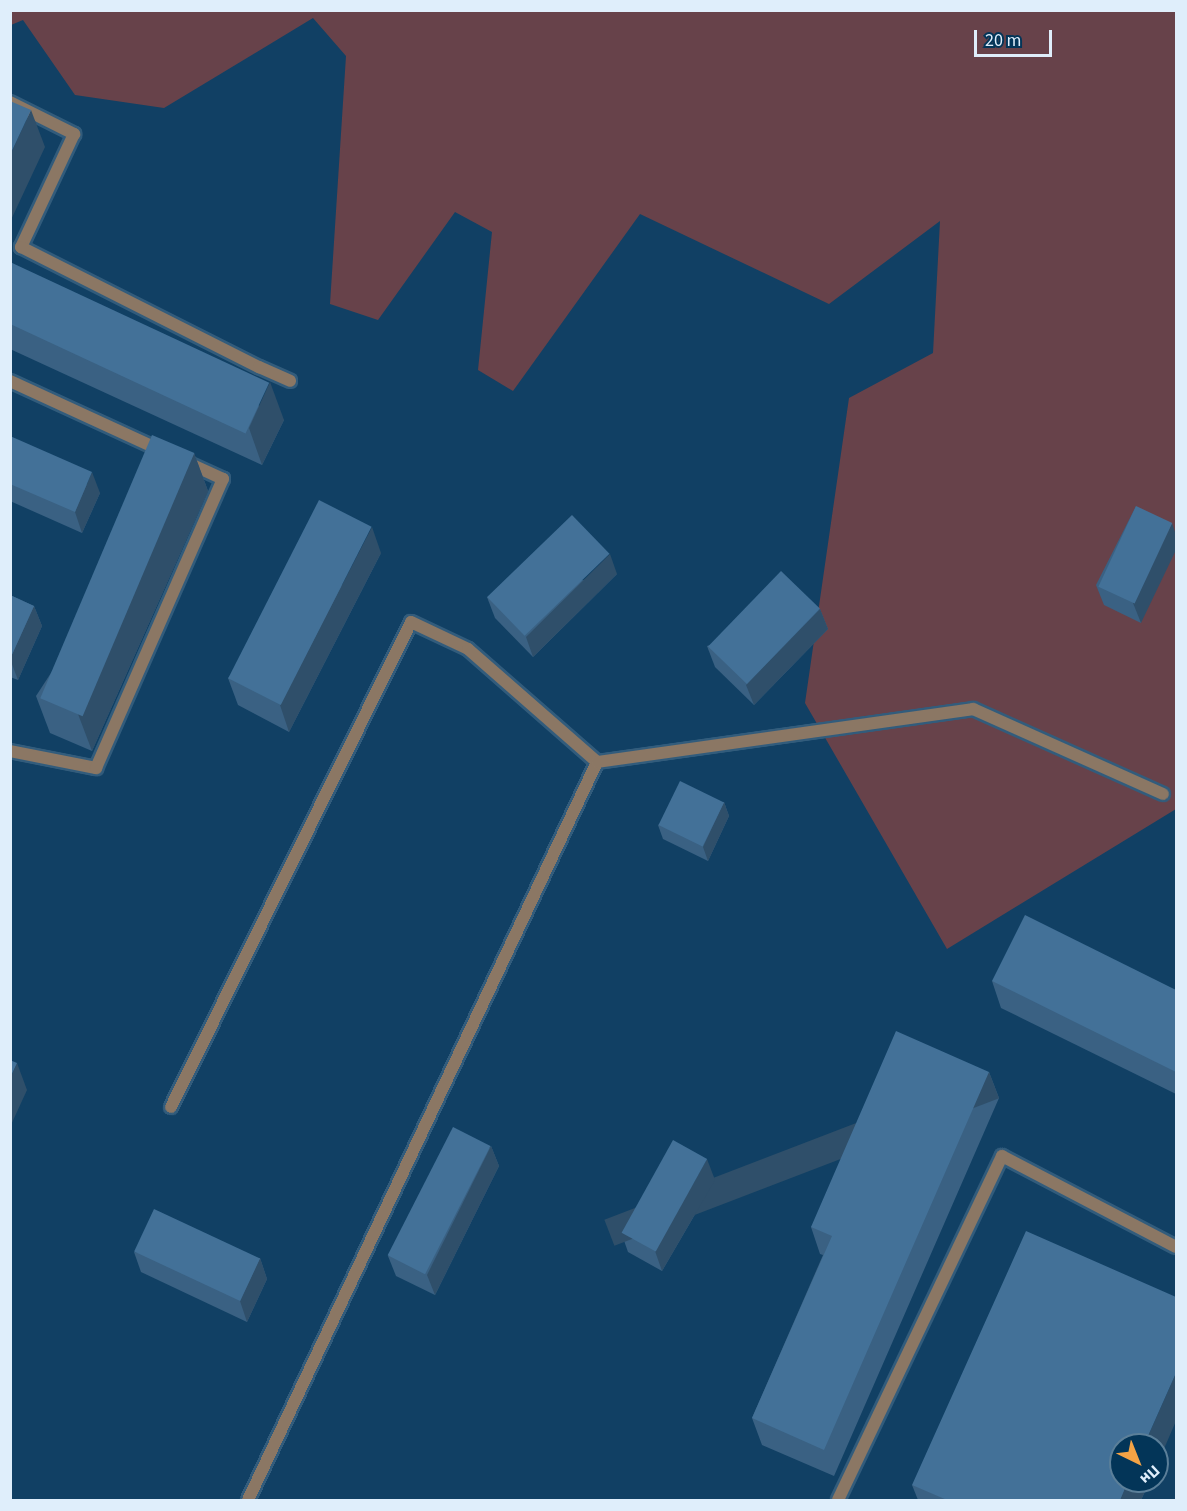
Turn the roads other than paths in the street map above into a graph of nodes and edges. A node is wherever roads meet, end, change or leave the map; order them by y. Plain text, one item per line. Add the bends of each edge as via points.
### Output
1 (10, 102) edge
2 (10, 381) edge
3 (290, 381) dead end
4 (10, 751) edge
5 (597, 762) junction
6 (1163, 794) dead end
7 (171, 1107) dead end
8 (1176, 1246) edge
9 (248, 1500) edge
10 (838, 1500) edge

1 - 3 street via 74,134 21,247
2 - 4 street via 223,479 96,768
5 - 6 street via 973,709
5 - 7 street via 468,649 411,622
5 - 9 street
8 - 10 street via 1002,1156

